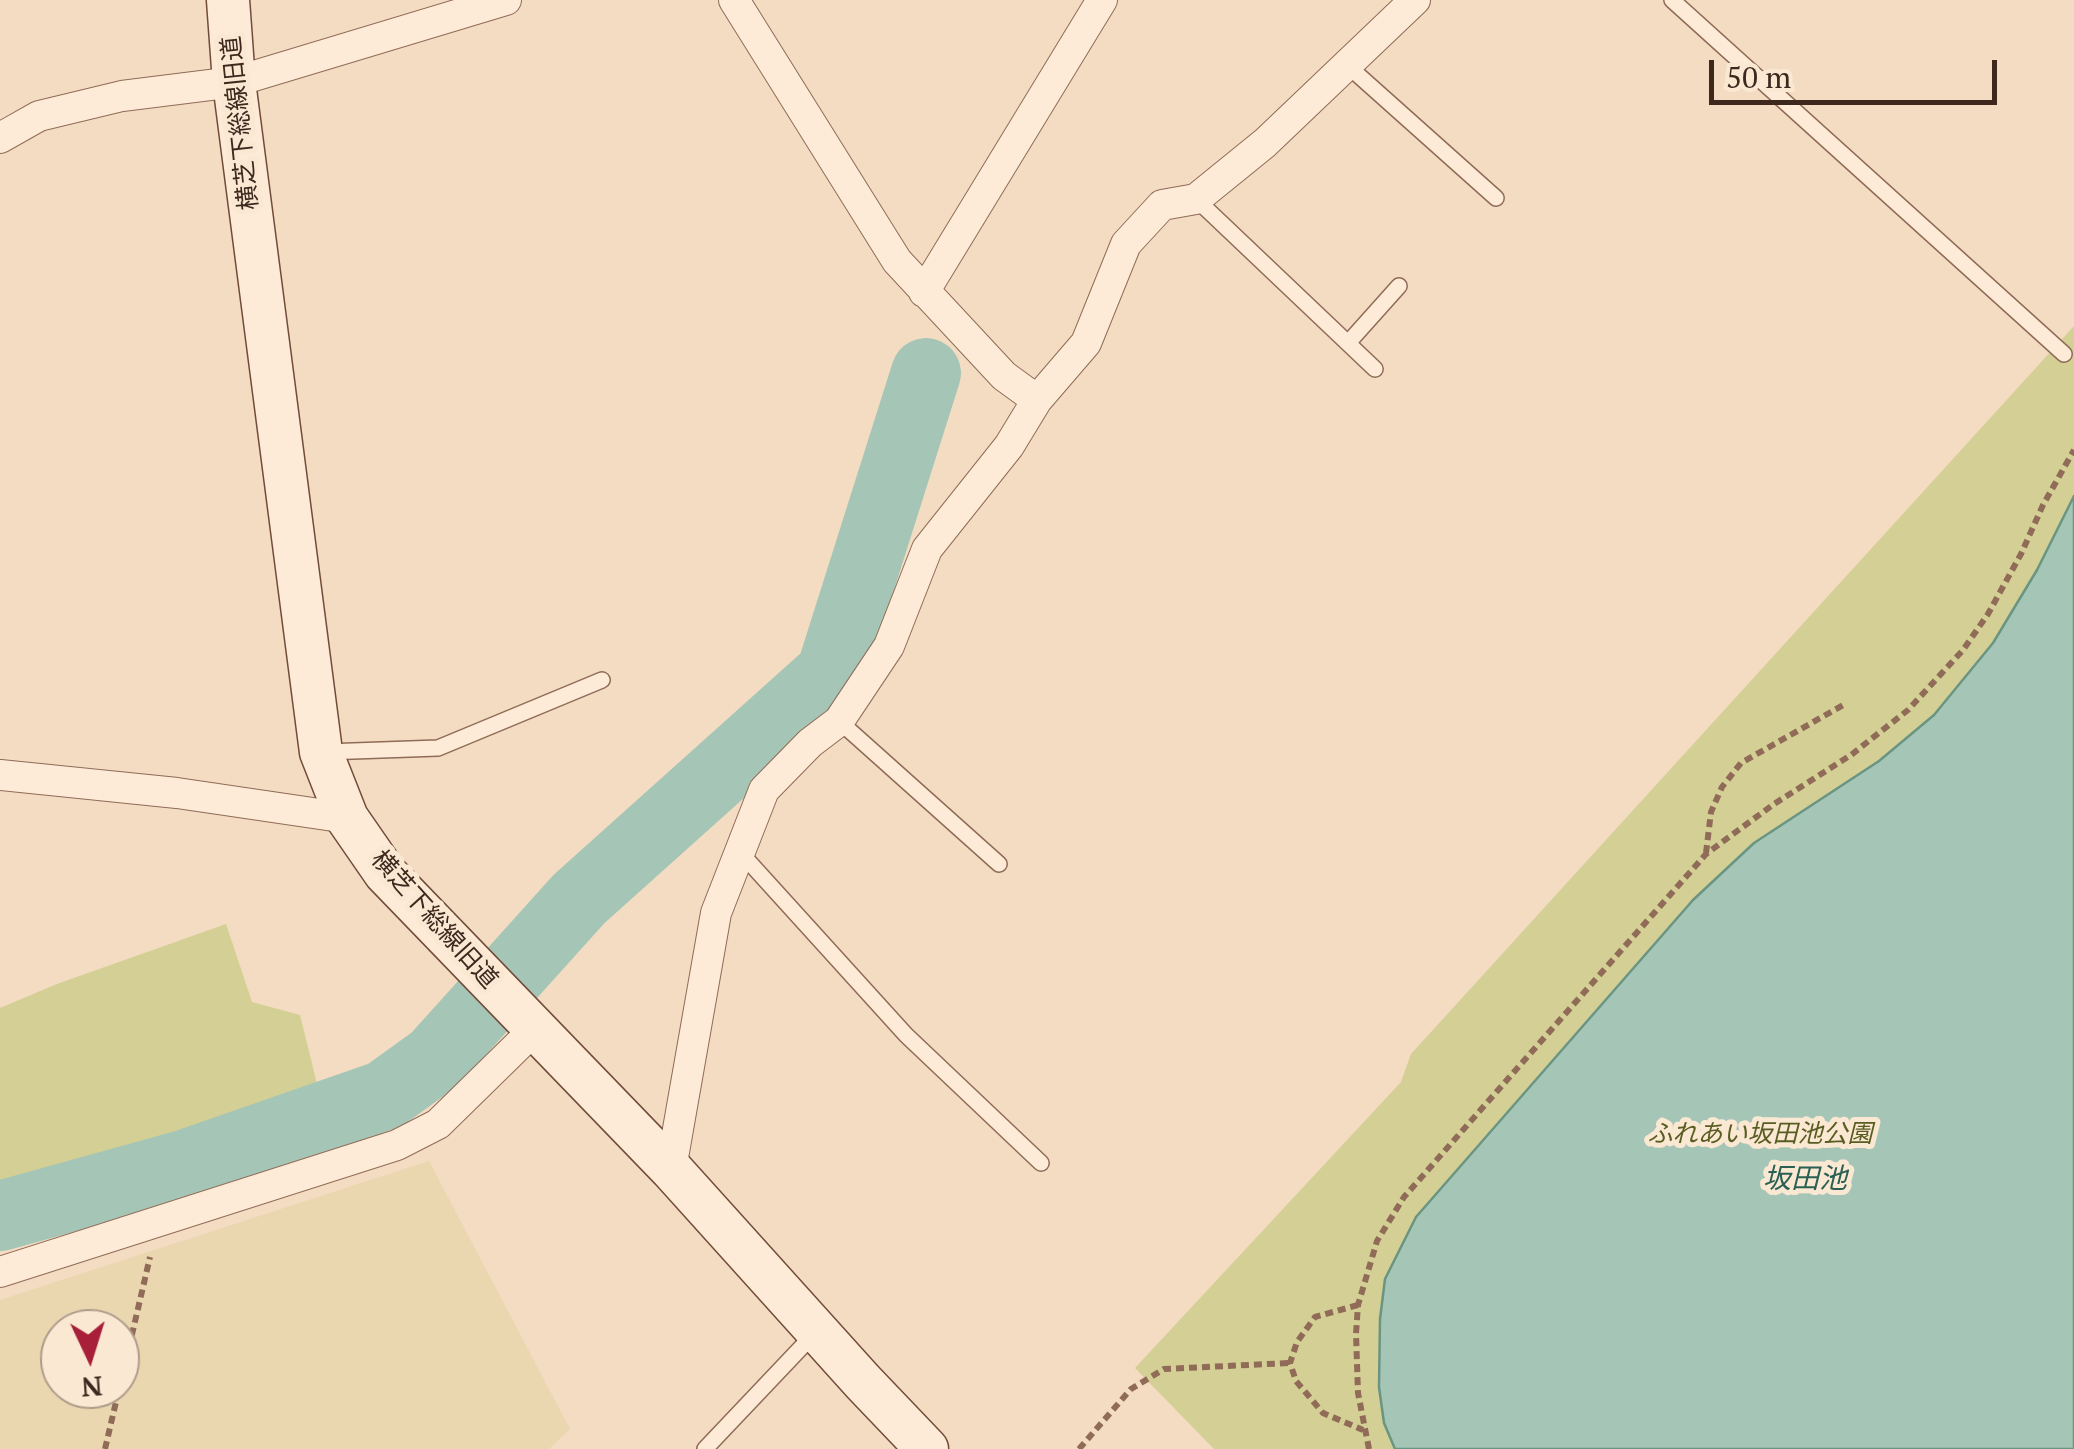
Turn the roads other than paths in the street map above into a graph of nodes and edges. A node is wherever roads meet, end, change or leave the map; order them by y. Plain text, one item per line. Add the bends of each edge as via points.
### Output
1 (228, 0) edge
2 (506, 0) edge
3 (734, 0) edge
4 (1102, 0) edge
5 (1415, 0) edge
6 (1672, 0) edge
7 (1347, 65) junction
8 (234, 82) junction
9 (0, 138) edge
10 (1496, 198) dead end
11 (1196, 199) junction
12 (1398, 286) dead end
13 (924, 292) junction
14 (1348, 343) junction
15 (2064, 354) dead end
16 (1375, 369) dead end
17 (1038, 400) junction
18 (602, 680) dead end
19 (839, 721) junction
20 (321, 752) junction
21 (0, 774) edge
22 (347, 818) junction
23 (740, 852) junction
24 (999, 864) dead end
25 (534, 1029) junction
26 (1040, 1163) dead end
27 (672, 1169) junction
28 (0, 1272) edge
29 (816, 1331) junction
30 (705, 1449) edge
31 (928, 1449) edge

1 - 8 street, 横芝下総線旧道
2 - 8 street
3 - 13 street via 896,262
4 - 13 street
5 - 7 street
6 - 15 lane
7 - 10 lane
7 - 11 street
8 - 9 street via 122,96 40,116
8 - 20 street, 横芝下総線旧道
11 - 14 lane
11 - 17 street via 1162,205 1126,244 1086,343
12 - 14 lane
13 - 17 street via 1004,376
14 - 16 lane
17 - 19 street via 926,549 889,646
18 - 20 lane via 438,748
19 - 23 street via 764,790
19 - 24 lane
20 - 22 street, 横芝下総線旧道
21 - 22 street
22 - 25 street, 横芝下総線旧道 via 385,873
23 - 26 lane via 906,1035
23 - 27 street via 716,914
25 - 27 street, 横芝下総線旧道
25 - 28 street via 438,1124 397,1145
27 - 29 street, 横芝下総線旧道
29 - 30 lane
29 - 31 street, 横芝下総線旧道

